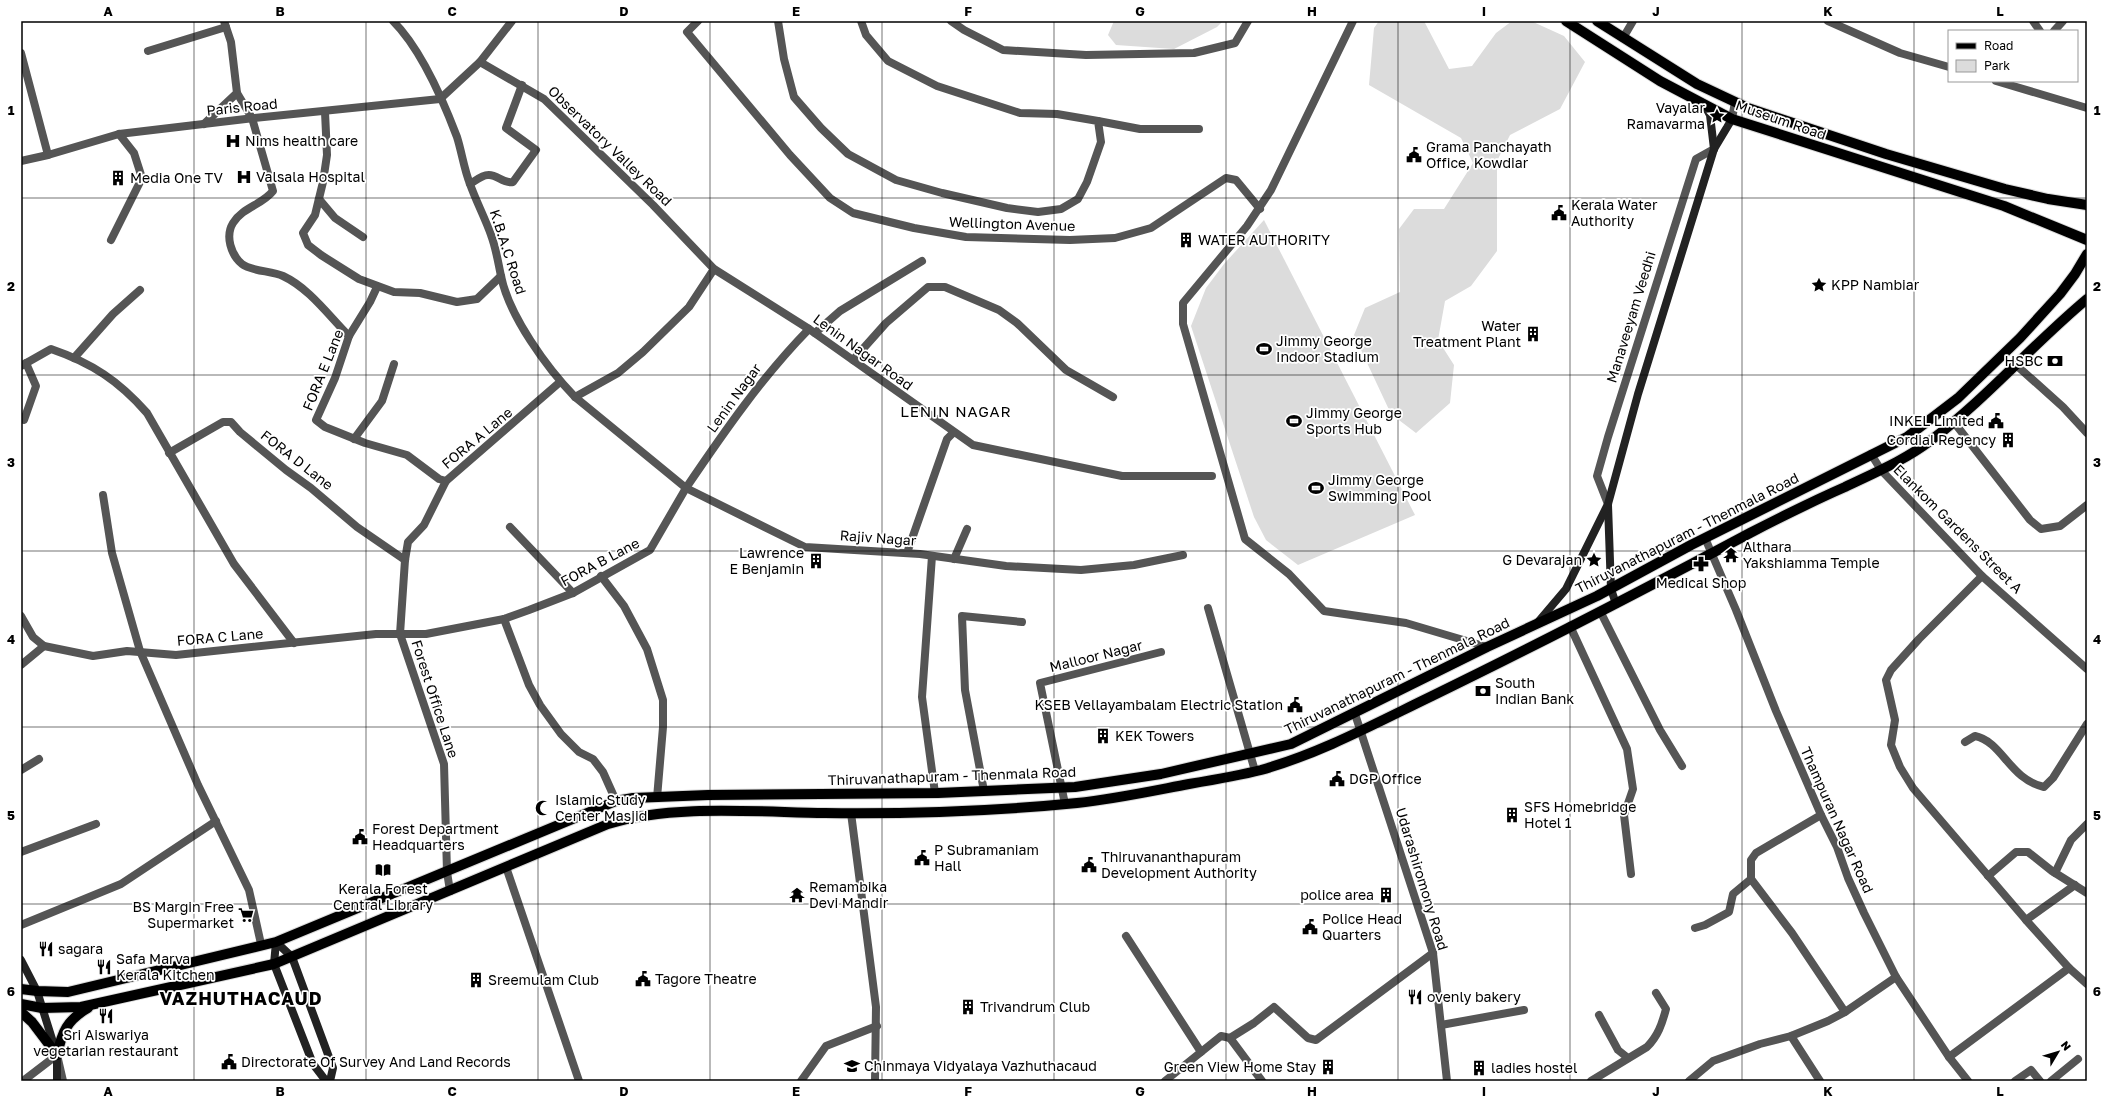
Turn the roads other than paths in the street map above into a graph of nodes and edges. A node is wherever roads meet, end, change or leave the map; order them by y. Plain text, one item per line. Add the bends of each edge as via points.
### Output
1 (393, 21) edge
2 (512, 21) edge
3 (698, 21) edge
4 (778, 21) edge
5 (861, 21) edge
6 (951, 21) edge
7 (1248, 21) edge
8 (1353, 21) edge
9 (1566, 21) edge
10 (1597, 21) edge
11 (1633, 21) edge
12 (1828, 21) edge
13 (2033, 21) edge
14 (2063, 21) edge
15 (225, 24) edge
16 (2039, 30) edge
17 (2055, 30) edge
18 (1623, 38) junction
19 (148, 51) dead end
20 (21, 53) edge
21 (480, 62) junction
22 (1948, 67) edge
23 (1999, 82) edge
24 (522, 85) junction
25 (238, 93) junction
26 (440, 99) junction
27 (1735, 102) junction
28 (1705, 106) junction
29 (2087, 108) edge
30 (326, 112) junction
31 (252, 118) junction
32 (1732, 119) junction
33 (1098, 121) junction
34 (203, 124) junction
35 (1199, 129) dead end
36 (119, 134) junction
37 (1714, 149) junction
38 (48, 155) junction
39 (21, 161) edge
40 (470, 184) junction
41 (319, 199) junction
42 (2087, 205) edge
43 (1260, 209) junction
44 (363, 237) dead end
45 (111, 240) dead end
46 (2087, 240) edge
47 (2087, 254) edge
48 (922, 261) dead end
49 (714, 269) junction
50 (501, 276) junction
51 (377, 287) junction
52 (140, 290) dead end
53 (2087, 299) edge
54 (812, 331) junction
55 (349, 336) junction
56 (74, 358) junction
57 (853, 360) junction
58 (394, 364) dead end
59 (2015, 364) junction
60 (23, 365) edge
61 (560, 382) junction
62 (575, 396) junction
63 (1113, 397) dead end
64 (24, 420) dead end
65 (1953, 421) junction
66 (953, 433) junction
67 (2087, 433) edge
68 (354, 439) junction
69 (169, 453) junction
70 (1871, 454) junction
71 (1881, 470) junction
72 (1212, 476) dead end
73 (446, 481) junction
74 (686, 488) junction
75 (103, 495) dead end
76 (1608, 504) junction
77 (2087, 505) edge
78 (510, 527) dead end
79 (967, 529) dead end
80 (1705, 538) junction
81 (907, 552) junction
82 (1712, 554) junction
83 (1183, 555) dead end
84 (932, 556) junction
85 (954, 559) junction
86 (405, 560) junction
87 (601, 576) junction
88 (1982, 576) junction
89 (1611, 589) junction
90 (573, 593) junction
91 (1616, 604) junction
92 (1208, 608) dead end
93 (1600, 611) junction
94 (21, 616) edge
95 (504, 619) junction
96 (1022, 622) dead end
97 (1535, 626) junction
98 (1570, 626) junction
99 (400, 634) junction
100 (294, 643) junction
101 (44, 646) junction
102 (1487, 647) junction
103 (140, 651) junction
104 (1161, 652) dead end
105 (21, 665) edge
106 (2087, 670) edge
107 (1355, 714) junction
108 (2087, 724) edge
109 (1360, 730) junction
110 (1965, 742) dead end
111 (1250, 754) junction
112 (39, 759) dead end
113 (1682, 766) dead end
114 (21, 770) edge
115 (1254, 771) junction
116 (1062, 788) junction
117 (984, 792) junction
118 (935, 793) junction
119 (657, 798) junction
120 (616, 801) junction
121 (1065, 804) junction
122 (851, 813) junction
123 (1821, 815) junction
124 (216, 821) junction
125 (96, 824) dead end
126 (2087, 824) edge
127 (21, 852) edge
128 (506, 867) junction
129 (447, 872) junction
130 (2055, 873) junction
131 (1631, 874) dead end
132 (1988, 876) junction
133 (1751, 879) junction
134 (2075, 885) junction
135 (450, 891) junction
136 (2087, 893) edge
137 (2026, 920) junction
138 (21, 925) edge
139 (1694, 928) dead end
140 (1126, 936) dead end
141 (276, 942) junction
142 (261, 944) junction
143 (1433, 953) junction
144 (292, 957) junction
145 (21, 960) edge
146 (274, 964) junction
147 (2069, 968) junction
148 (1896, 977) junction
149 (2087, 984) edge
150 (21, 988) edge
151 (37, 991) junction
152 (1656, 993) dead end
153 (21, 1004) edge
154 (93, 1004) junction
155 (42, 1008) junction
156 (1524, 1010) dead end
157 (21, 1012) edge
158 (1845, 1012) junction
159 (1599, 1014) dead end
160 (1441, 1025) junction
161 (877, 1026) junction
162 (1791, 1036) junction
163 (1230, 1038) junction
164 (1201, 1052) junction
165 (56, 1055) junction
166 (1949, 1057) junction
167 (1628, 1058) junction
168 (2078, 1059) dead end
169 (24, 1081) edge
170 (57, 1081) edge
171 (63, 1081) edge
172 (326, 1081) edge
173 (330, 1081) edge
174 (579, 1081) edge
175 (801, 1081) edge
176 (875, 1081) edge
177 (1165, 1081) edge
178 (1262, 1081) edge
179 (1447, 1081) edge
180 (1591, 1081) edge
181 (1689, 1081) edge
182 (1820, 1081) edge
183 (1968, 1081) edge
184 (2016, 1081) edge
185 (2040, 1081) edge
186 (2051, 1081) edge

1 - 26 street, K.B.A.C Road via 407,34 425,65
2 - 21 street
3 - 43 street, Wellington Avenue via 687,32 790,156 830,198 853,214 966,237 1055,240 1115,238 1151,228 1226,178 1236,180
4 - 33 street via 794,97 848,154 896,180 1007,208 1038,212 1062,209 1078,199 1087,182 1101,142
5 - 33 street via 866,35 888,61 937,86 1020,113 1057,114
6 - 7 street via 1003,50 1086,55 1194,53 1235,43
8 - 43 street
9 - 28 main road, Museum Road via 1630,63
10 - 18 main road, Museum Road
11 - 18 street
12 - 22 street via 1900,53
13 - 16 street
14 - 17 street
15 - 19 street
15 - 25 street via 231,42
18 - 27 main road, Museum Road via 1697,84
20 - 38 street
21 - 24 street, Observatory Valley Road
21 - 26 street
23 - 29 street
24 - 40 street via 506,128 536,150 517,180 508,183 486,175
24 - 49 street, Observatory Valley Road via 544,99 653,205
25 - 31 street
25 - 34 street
26 - 30 street, Paris Road
26 - 40 street, K.B.A.C Road via 456,138
27 - 32 street, Manaveeyam Veedhi
27 - 42 main road, Museum Road via 1886,154 2005,189
28 - 32 main road, Museum Road
28 - 37 main road via 1710,115
30 - 31 street, Paris Road
30 - 41 street via 327,155
31 - 34 street, Paris Road
31 - 55 street via 274,191 261,203 239,215 232,224 230,246 243,265 283,276 294,283
32 - 37 main road, Manaveeyam Veedhi
32 - 46 main road, Museum Road via 2004,206
33 - 35 street via 1140,129
34 - 36 street, Paris Road
36 - 38 street, Paris Road
36 - 45 street via 134,153 142,178
37 - 76 main road, Manaveeyam Veedhi via 1643,379
37 - 76 street, Manaveeyam Veedhi via 1696,159 1608,437 1597,476
38 - 39 street, Paris Road
40 - 50 street, K.B.A.C Road via 491,234
41 - 44 street via 336,218
41 - 51 street via 315,215 303,233 308,245 359,279
43 - 102 street via 1183,303 1183,324 1245,539 1289,574 1324,611 1406,623
47 - 70 main road, Thiruvanathapuram - Thenmala Road via 2060,294 2020,338 1958,398 1907,437
48 - 54 street, Lenin Nagar
49 - 54 street, Lenin Nagar Road
49 - 62 street via 689,307 643,352 618,373
50 - 51 street via 477,298 457,302 420,293 394,292
50 - 61 street, K.B.A.C Road via 513,310
51 - 55 street, FORA E Lane
52 - 56 street via 113,314
53 - 59 main road
54 - 57 street, Lenin Nagar Road
54 - 74 street, Lenin Nagar via 781,357
55 - 68 street, FORA E Lane via 335,378 316,420 325,427
56 - 60 street via 51,349
56 - 69 street via 102,372 129,392 147,413
57 - 63 street via 886,322 928,286 945,287 999,310 1017,323 1066,370
57 - 66 street, Lenin Nagar Road
58 - 68 street via 382,401
59 - 65 main road via 1992,388
59 - 67 street via 2064,407
60 - 64 street via 36,386
61 - 62 street
61 - 73 street, FORA A Lane
62 - 74 street
65 - 71 main road via 1913,452
65 - 77 street via 2030,520 2041,529 2060,526
66 - 72 street, Lenin Nagar Road via 973,445 1122,476
66 - 81 street via 947,439
68 - 73 street, FORA E Lane via 407,455 439,479
69 - 86 street, FORA D Lane via 223,422 231,422 286,470
69 - 100 street via 234,564
70 - 71 street, Elankom Gardens Street A
70 - 80 main road, Thiruvanathapuram - Thenmala Road
71 - 82 main road via 1792,511
71 - 88 street, Elankom Gardens Street A
73 - 86 street, FORA A Lane via 424,526 408,542
74 - 81 street, Rajiv Nagar via 805,547
74 - 87 street, FORA B Lane via 650,550
75 - 103 street via 112,553
76 - 89 main road
76 - 97 main road, Manaveeyam Veedhi via 1566,589
78 - 90 street
79 - 85 street
80 - 82 street, Thampuran Nagar Road
80 - 89 main road, Thiruvanathapuram - Thenmala Road
81 - 84 street, Rajiv Nagar
82 - 91 main road
82 - 123 street, Thampuran Nagar Road
83 - 85 street, Rajiv Nagar via 1134,565 1081,570 1006,566
84 - 85 street, Rajiv Nagar
84 - 118 street via 922,697
86 - 99 street, FORA A Lane
87 - 90 street, FORA B Lane
87 - 119 street via 624,606 647,649 663,700
88 - 106 street, Elankom Gardens Street A
88 - 132 street via 1919,639 1891,670 1886,680 1895,720 1891,745 1900,767 1913,788
89 - 91 main road
89 - 97 main road, Thiruvanathapuram - Thenmala Road
90 - 95 street, FORA B Lane
91 - 93 main road
92 - 111 street
93 - 98 main road
93 - 113 street via 1656,723
94 - 101 street via 33,637
95 - 99 street, FORA B Lane via 426,634
95 - 120 street via 529,685 540,705 561,734 579,752 593,759
96 - 117 street via 962,616 965,690
97 - 102 main road, Thiruvanathapuram - Thenmala Road
98 - 109 main road
98 - 131 street via 1627,749 1633,790 1624,815
99 - 100 street, FORA C Lane via 376,634
99 - 129 street, Forest Office Lane via 444,764
100 - 103 street, FORA C Lane via 176,655
101 - 103 street, FORA C Lane via 93,656
101 - 105 street
102 - 107 main road, Thiruvanathapuram - Thenmala Road
103 - 124 street
104 - 116 street, Malloor Nagar via 1040,683
107 - 109 street, Udarashiromony Road
107 - 111 main road, Thiruvanathapuram - Thenmala Road via 1292,744
108 - 110 street via 2053,778 2044,787 2024,779 1988,742 1975,736
109 - 115 main road via 1314,751
109 - 143 street, Udarashiromony Road
111 - 115 street
111 - 116 main road, Thiruvanathapuram - Thenmala Road via 1161,774
112 - 114 street
115 - 121 main road via 1138,794
116 - 117 main road, Thiruvanathapuram - Thenmala Road
116 - 121 street, Malloor Nagar
117 - 118 main road, Thiruvanathapuram - Thenmala Road
118 - 119 main road, Thiruvanathapuram - Thenmala Road via 708,795
119 - 120 main road, Thiruvanathapuram - Thenmala Road
120 - 129 main road, Thiruvanathapuram - Thenmala Road
121 - 122 main road
122 - 128 main road via 663,812 632,816
122 - 161 street
123 - 133 street via 1756,853 1751,860
123 - 148 street, Thampuran Nagar Road via 1864,913
124 - 138 street via 121,884
124 - 142 street via 249,890
125 - 127 street
126 - 130 street via 2071,840
128 - 135 main road
128 - 174 street
129 - 135 street, Forest Office Lane
129 - 141 main road, Thiruvanathapuram - Thenmala Road
130 - 132 street via 2028,852 2016,852
130 - 134 street
132 - 137 street
133 - 139 street via 1733,894 1729,912
133 - 158 street via 1792,933
134 - 136 street
134 - 137 street
135 - 144 main road
137 - 147 street
140 - 164 street
141 - 142 main road, Thiruvanathapuram - Thenmala Road
141 - 144 main road
141 - 146 main road
142 - 151 main road, Thiruvanathapuram - Thenmala Road via 68,992
143 - 160 street, Udarashiromony Road
143 - 163 street via 1316,1040 1308,1038 1274,1007
144 - 146 main road
144 - 173 main road via 333,1068
145 - 151 main road
146 - 154 main road
146 - 172 main road via 313,1064
147 - 149 street
147 - 166 street
148 - 158 street
148 - 166 street, Thampuran Nagar Road
150 - 151 main road, Thiruvanathapuram - Thenmala Road
151 - 155 main road
152 - 167 street via 1666,1009 1662,1025 1647,1047
153 - 155 main road
154 - 155 main road
154 - 165 main road via 68,1024
155 - 165 main road
156 - 160 street
157 - 165 main road via 32,1022
158 - 162 street
159 - 167 street via 1618,1050
160 - 179 street, Udarashiromony Road
161 - 175 street via 826,1046
161 - 176 street
162 - 181 street via 1713,1061
162 - 182 street
163 - 164 street via 1221,1036
163 - 178 street
164 - 177 street
165 - 169 street
165 - 170 main road
165 - 171 street
166 - 183 street, Thampuran Nagar Road
167 - 180 street
168 - 186 street
184 - 185 street via 2031,1070

